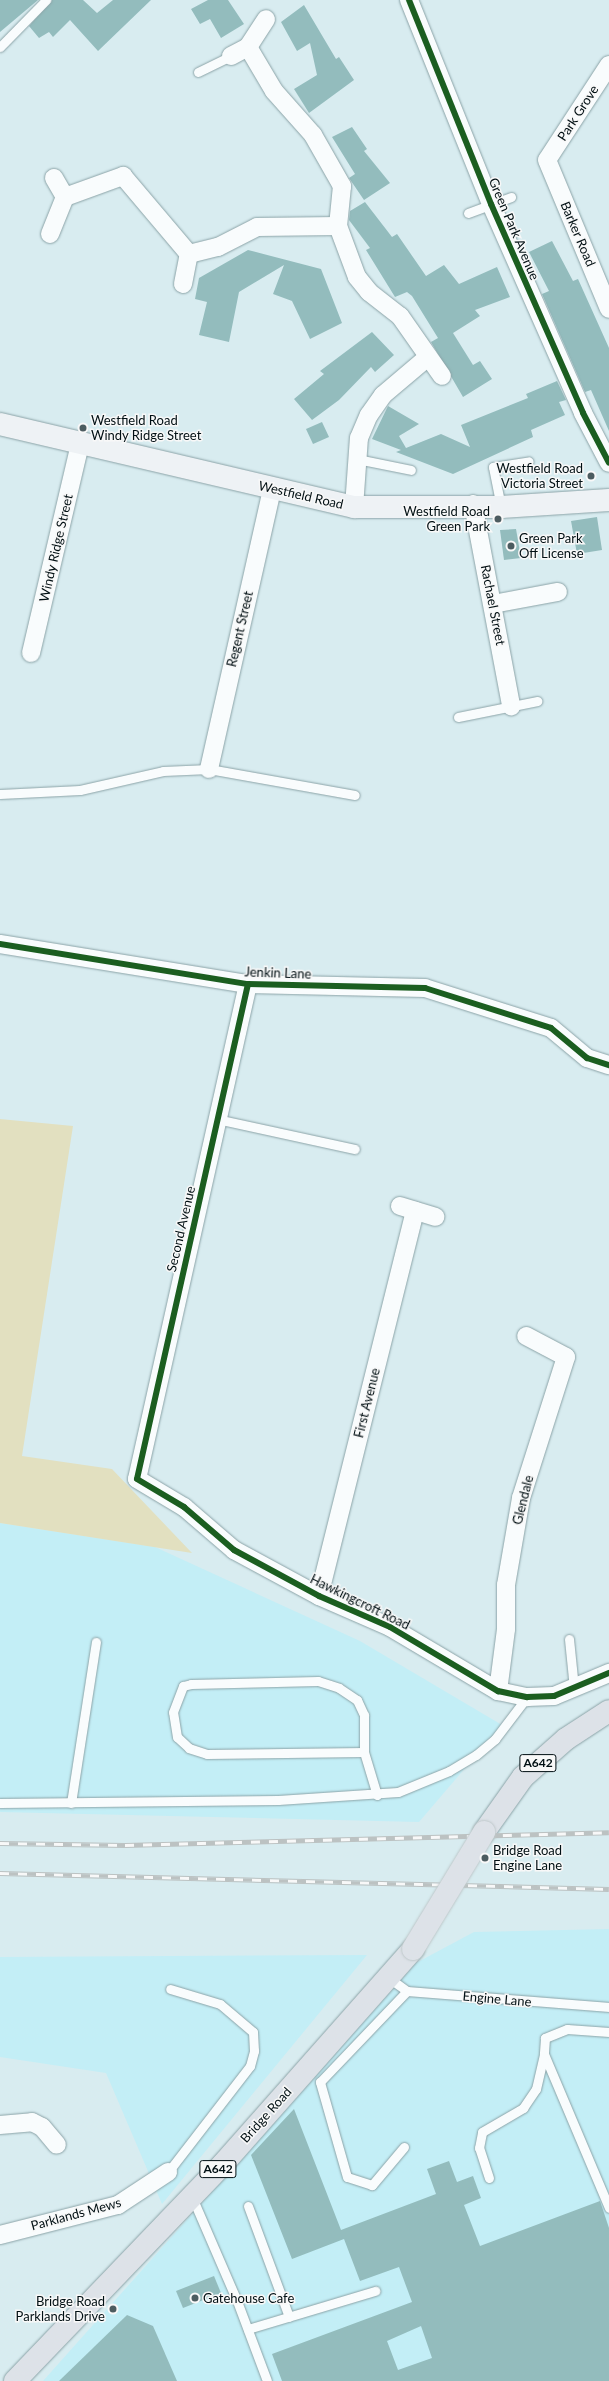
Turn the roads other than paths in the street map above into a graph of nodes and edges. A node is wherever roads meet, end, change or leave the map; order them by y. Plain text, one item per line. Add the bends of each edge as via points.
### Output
1 (46, 0) edge
2 (409, 0) edge
3 (266, 19) dead end
4 (0, 47) edge
5 (248, 47) junction
6 (231, 56) joint
7 (609, 65) edge
8 (198, 72) dead end
9 (547, 160) joint
10 (54, 178) dead end
11 (65, 197) junction
12 (511, 197) dead end
13 (490, 204) junction
14 (468, 213) dead end
15 (338, 226) junction
16 (50, 234) dead end
17 (189, 254) junction
18 (183, 284) dead end
19 (609, 309) edge
20 (428, 357) junction
21 (442, 376) dead end
22 (0, 424) edge
23 (80, 444) junction
24 (357, 459) junction
25 (529, 461) dead end
26 (609, 463) edge
27 (411, 470) dead end
28 (272, 489) junction
29 (473, 504) junction
30 (608, 504) edge
31 (354, 507) junction
32 (501, 507) junction
33 (558, 592) dead end
34 (493, 604) junction
35 (31, 653) dead end
36 (537, 701) dead end
37 (511, 706) junction
38 (458, 717) dead end
39 (208, 769) junction
40 (0, 794) edge
41 (355, 795) dead end
42 (0, 944) edge
43 (248, 984) junction
44 (609, 1065) edge
45 (217, 1119) junction
46 (355, 1149) dead end
47 (435, 1217) dead end
48 (526, 1336) dead end
49 (137, 1479) joint
50 (319, 1596) junction
51 (569, 1639) dead end
52 (96, 1642) dead end
53 (609, 1673) edge
54 (574, 1688) junction
55 (498, 1691) junction
56 (527, 1697) junction
57 (609, 1711) edge
58 (364, 1752) junction
59 (377, 1795) junction
60 (71, 1802) junction
61 (0, 1803) edge
62 (389, 1978) junction
63 (170, 1989) dead end
64 (407, 1991) junction
65 (609, 2007) edge
66 (609, 2032) edge
67 (544, 2054) junction
68 (0, 2125) edge
69 (57, 2145) dead end
70 (404, 2147) dead end
71 (168, 2172) joint
72 (489, 2178) dead end
73 (192, 2197) junction
74 (248, 2206) dead end
75 (609, 2208) edge
76 (0, 2235) edge
77 (375, 2291) dead end
78 (289, 2316) junction
79 (248, 2329) junction
80 (15, 2381) edge
81 (267, 2381) edge

1 - 4 lane
2 - 13 street, Green Park Avenue
3 - 5 street
5 - 6 street
5 - 15 street via 274,91 313,135 342,186
6 - 8 lane
7 - 9 street, Park Grove
9 - 19 street, Barker Road
10 - 11 street
11 - 16 street
11 - 17 street via 123,176
12 - 13 lane, Green Park Avenue
13 - 14 lane, Green Park Avenue
13 - 26 street, Green Park Avenue via 583,413
15 - 17 street via 257,227 218,247
15 - 20 street via 357,277 369,292 400,316
17 - 18 street
20 - 21 street
20 - 24 street via 383,395 359,438
22 - 23 main road, Westfield Road
23 - 28 main road, Westfield Road
23 - 35 street, Windy Ridge Street
24 - 27 lane
24 - 31 street
25 - 32 lane via 493,467
28 - 31 main road, Westfield Road
28 - 39 street, Regent Street
29 - 31 main road, Westfield Road
29 - 32 main road, Westfield Road
29 - 34 street, Rachael Street
30 - 32 main road, Westfield Road
33 - 34 street
34 - 37 street, Rachael Street
36 - 37 lane
37 - 38 lane
39 - 40 lane via 163,771 80,790
39 - 41 lane
42 - 43 street, Jenkin Lane
43 - 44 street, Jenkin Lane via 425,988 551,1028 588,1058
43 - 45 street, Second Avenue
45 - 46 lane
45 - 49 street, Second Avenue
47 - 50 street, First Avenue via 408,1208
48 - 55 street, Glendale via 566,1357 521,1498 506,1585 506,1629
49 - 50 street, Hawkingcroft Road via 184,1507 234,1550
50 - 55 street, Hawkingcroft Road via 390,1627
51 - 54 lane
52 - 60 lane
53 - 54 street, Hawkingcroft Road
54 - 56 street, Hawkingcroft Road via 554,1696
55 - 56 street, Hawkingcroft Road
56 - 59 lane via 494,1739 476,1756 449,1772 398,1792
57 - 62 highway, Bridge Road / A642, bridge via 566,1740 523,1777 484,1832 413,1949
58 - 58 lane via 364,1715 357,1700 339,1688 318,1681 191,1684 183,1686 173,1712 177,1737 189,1748 207,1754
58 - 59 lane
59 - 60 lane via 278,1800
60 - 61 lane
62 - 64 lane
62 - 73 highway, Bridge Road / A642
63 - 71 lane via 220,2004 253,2032 254,2051 250,2066
64 - 65 lane, Engine Lane
64 - 70 lane via 320,2082 347,2177 372,2185
66 - 67 lane via 567,2029 545,2038
67 - 72 lane via 536,2089 523,2108 482,2132 479,2148
67 - 75 lane
68 - 69 street via 32,2122 42,2127
71 - 76 street, Parklands Mews via 118,2205
73 - 79 lane
73 - 80 highway, Bridge Road / A642
74 - 78 lane
77 - 78 lane
78 - 79 lane
79 - 81 lane

